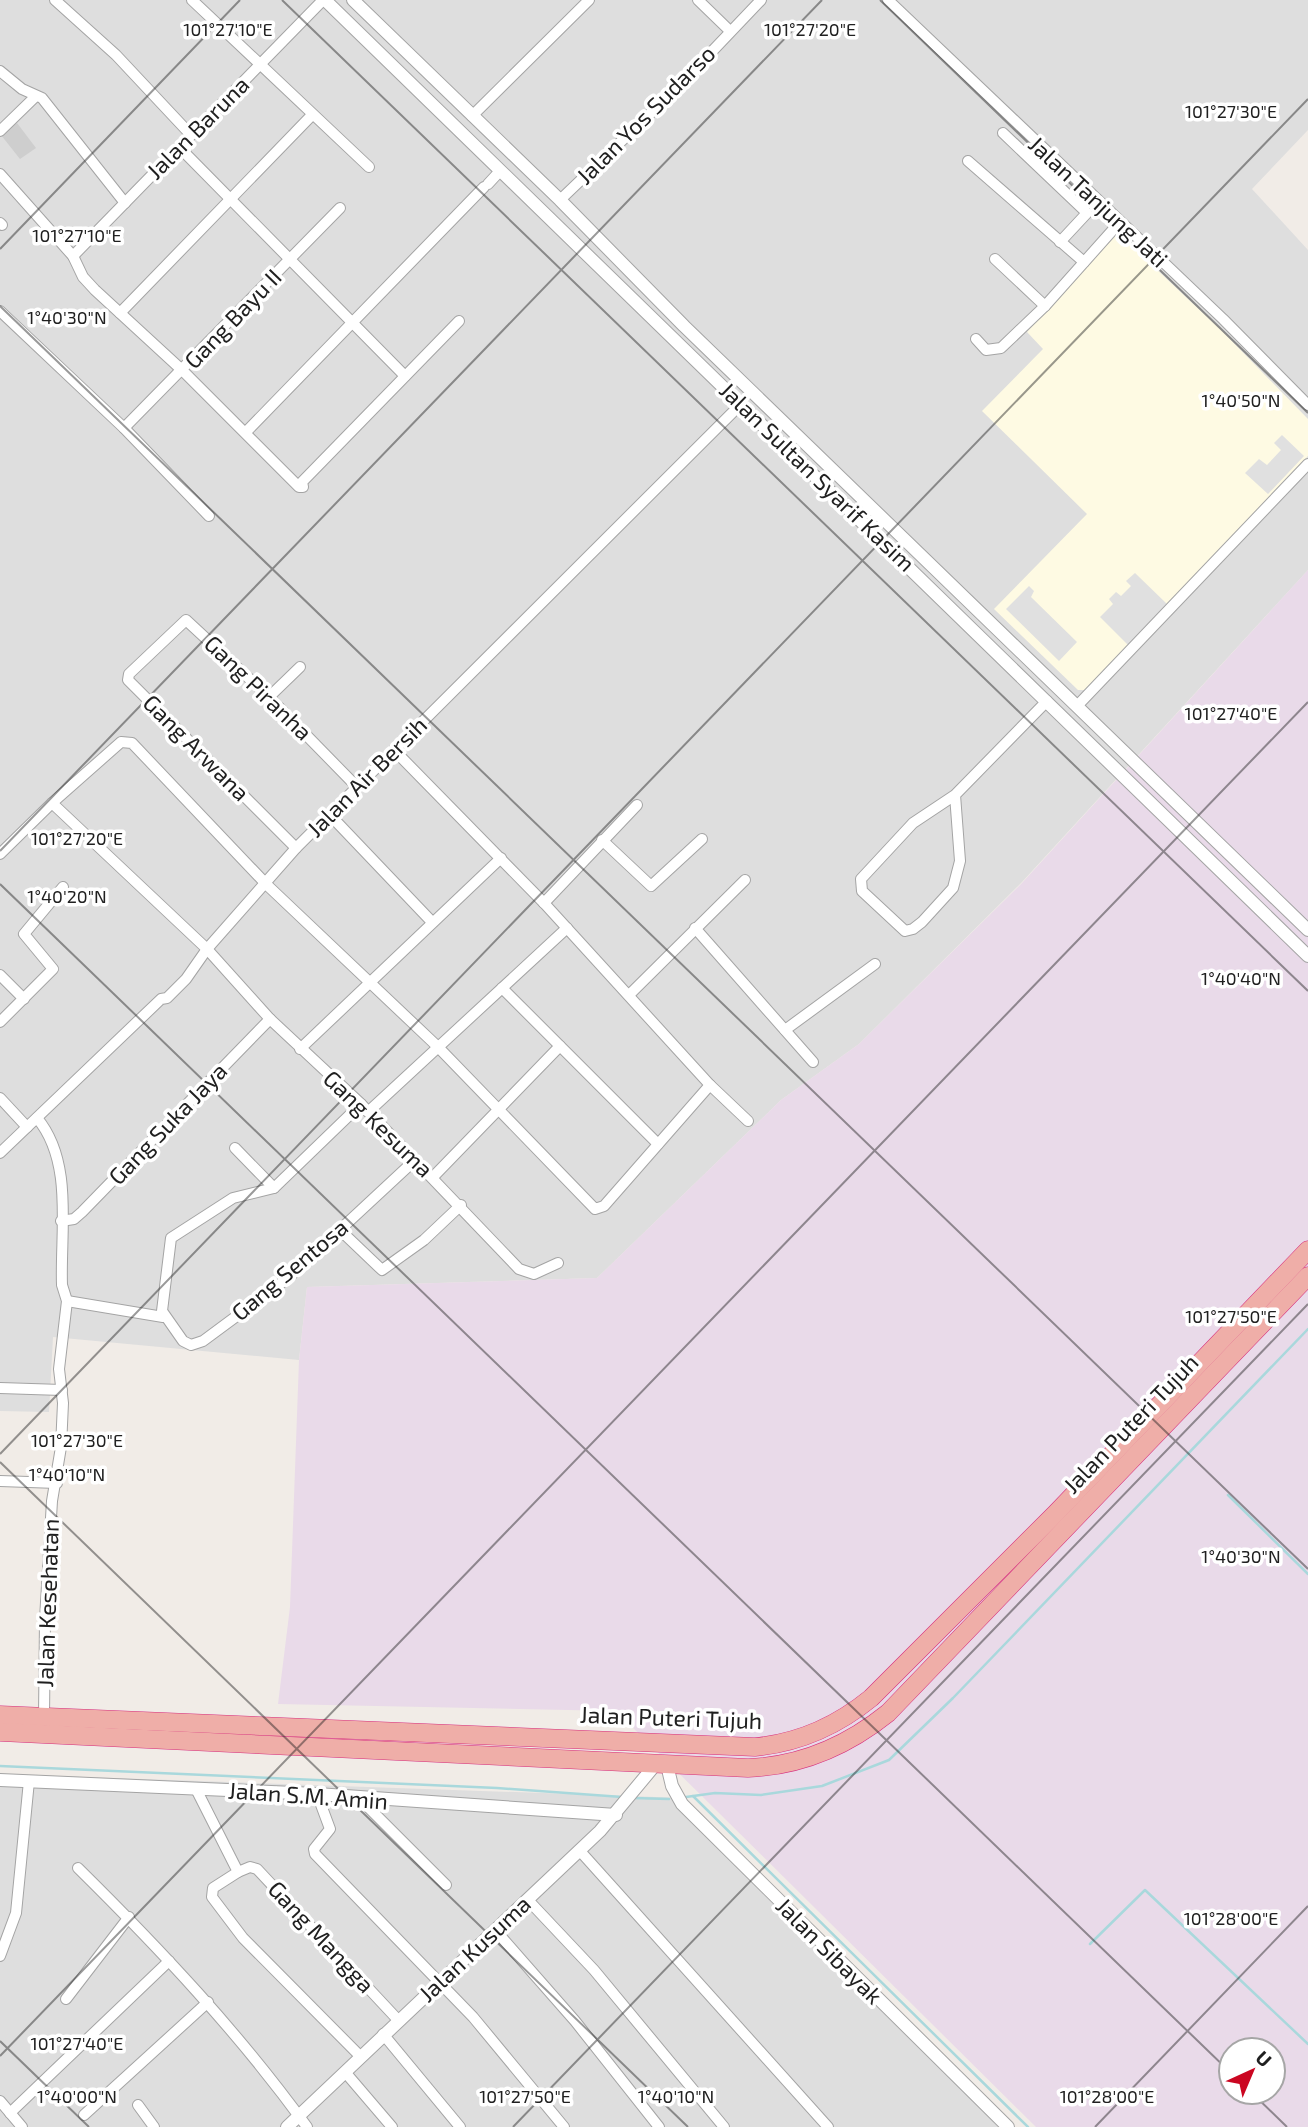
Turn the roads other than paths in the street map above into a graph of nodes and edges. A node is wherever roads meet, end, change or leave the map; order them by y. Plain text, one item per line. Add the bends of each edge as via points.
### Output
1 (55, 0) edge
2 (192, 0) edge
3 (324, 0) edge
4 (353, 0) edge
5 (589, 0) edge
6 (698, 0) edge
7 (761, 0) edge
8 (888, 0) edge
9 (730, 31) junction
10 (261, 65) junction
11 (0, 71) edge
12 (36, 96) junction
13 (312, 115) junction
14 (472, 116) junction
15 (0, 131) edge
16 (1003, 133) dead end
17 (191, 135) junction
18 (180, 148) junction
19 (968, 161) dead end
20 (369, 167) dead end
21 (500, 172) junction
22 (0, 174) edge
23 (231, 200) junction
24 (560, 200) junction
25 (125, 203) junction
26 (340, 208) dead end
27 (1119, 223) junction
28 (1060, 242) junction
29 (73, 256) junction
30 (995, 259) dead end
31 (291, 260) junction
32 (1084, 262) junction
33 (1045, 306) junction
34 (0, 311) edge
35 (120, 313) junction
36 (351, 321) junction
37 (459, 321) dead end
38 (976, 339) dead end
39 (183, 371) junction
40 (405, 376) junction
41 (741, 404) junction
42 (1308, 405) edge
43 (124, 428) junction
44 (246, 432) junction
45 (1308, 464) edge
46 (833, 470) junction
47 (822, 482) junction
48 (209, 516) dead end
49 (156, 648) joint
50 (300, 667) dead end
51 (270, 697) junction
52 (1048, 701) junction
53 (1077, 706) junction
54 (394, 750) junction
55 (357, 787) junction
56 (955, 795) junction
57 (52, 803) junction
58 (636, 805) dead end
59 (330, 815) junction
60 (702, 839) dead end
61 (602, 840) junction
62 (296, 848) junction
63 (0, 854) edge
64 (501, 858) junction
65 (745, 880) dead end
66 (267, 885) junction
67 (63, 887) dead end
68 (1269, 892) junction
69 (544, 903) junction
70 (1257, 903) junction
71 (432, 922) junction
72 (567, 928) junction
73 (695, 928) junction
74 (1308, 930) edge
75 (206, 949) junction
76 (1308, 956) edge
77 (875, 964) dead end
78 (0, 975) edge
79 (369, 985) junction
80 (502, 988) junction
81 (629, 994) junction
82 (23, 999) junction
83 (270, 1019) junction
84 (0, 1022) edge
85 (785, 1030) junction
86 (560, 1046) junction
87 (438, 1047) junction
88 (300, 1049) junction
89 (813, 1062) dead end
90 (710, 1085) junction
91 (0, 1098) edge
92 (365, 1108) junction
93 (499, 1109) junction
94 (37, 1118) junction
95 (748, 1121) dead end
96 (27, 1127) junction
97 (658, 1144) junction
98 (235, 1148) dead end
99 (0, 1153) edge
100 (415, 1160) junction
101 (433, 1177) junction
102 (274, 1188) junction
103 (461, 1205) junction
104 (61, 1221) junction
105 (340, 1230) junction
106 (1308, 1250) edge
107 (558, 1263) dead end
108 (1308, 1276) edge
109 (67, 1301) junction
110 (163, 1317) junction
111 (0, 1388) edge
112 (62, 1390) junction
113 (0, 1480) edge
114 (57, 1483) junction
115 (1062, 1518) junction
116 (0, 1715) edge
117 (44, 1717) junction
118 (0, 1732) edge
119 (653, 1764) junction
120 (0, 1780) edge
121 (29, 1782) junction
122 (196, 1789) junction
123 (317, 1794) junction
124 (359, 1799) junction
125 (620, 1810) junction
126 (580, 1851) junction
127 (78, 1868) dead end
128 (238, 1872) junction
129 (446, 1885) dead end
130 (528, 1900) junction
131 (129, 1917) junction
132 (496, 1931) junction
133 (0, 1956) edge
134 (169, 1961) junction
135 (440, 1983) junction
136 (66, 1999) dead end
137 (208, 2002) junction
138 (399, 2021) junction
139 (383, 2034) junction
140 (360, 2056) junction
141 (345, 2072) junction
142 (0, 2101) edge
143 (138, 2105) dead end
144 (10, 2113) junction
145 (84, 2115) dead end
146 (299, 2116) junction
147 (22, 2127) edge
148 (154, 2127) edge
149 (287, 2127) edge
150 (307, 2127) edge
151 (392, 2127) edge
152 (460, 2127) edge
153 (564, 2127) edge
154 (659, 2127) edge
155 (724, 2127) edge
156 (828, 2127) edge
157 (1008, 2127) edge

1 - 17 street via 116,55
2 - 10 street
3 - 10 street, Jalan Baruna
3 - 21 street, Jalan Sultan Syarif Kasim
4 - 14 street, Jalan Sultan Syarif Kasim
5 - 14 street
6 - 9 street
7 - 9 street, Jalan Yos Sudarso
8 - 27 street, Jalan Tanjung Jati
9 - 24 street, Jalan Yos Sudarso
10 - 13 street
10 - 17 street, Jalan Baruna
11 - 12 street
12 - 15 street
12 - 25 street
13 - 20 street
13 - 23 street
14 - 24 street, Jalan Sultan Syarif Kasim
16 - 28 street via 1087,213
17 - 18 street, Jalan Baruna
18 - 23 street
18 - 25 street, Jalan Baruna
19 - 28 street
21 - 36 street
21 - 41 street, Jalan Sultan Syarif Kasim
22 - 29 street
23 - 31 street
23 - 35 street
24 - 46 street, Jalan Sultan Syarif Kasim
25 - 29 street, Jalan Baruna
26 - 31 street, Gang Bayu II
27 - 32 street
27 - 42 street, Jalan Tanjung Jati
28 - 32 street
29 - 35 street via 83,277
30 - 33 street
31 - 36 street
31 - 39 street, Gang Bayu II
32 - 33 street
33 - 38 street via 1001,348 986,350
34 - 43 street
35 - 39 street
36 - 40 street
36 - 44 street
37 - 40 street
39 - 43 street, Gang Bayu II
39 - 44 street
40 - 44 street via 302,482 303,487
41 - 47 street, Jalan Sultan Syarif Kasim
41 - 54 street, Jalan Air Bersih
43 - 48 street
45 - 53 street
46 - 47 street
46 - 53 street, Jalan Sultan Syarif Kasim
47 - 52 street, Jalan Sultan Syarif Kasim
49 - 51 street, Gang Piranha via 186,620
49 - 62 street, Gang Arwana via 128,680
50 - 51 street
51 - 55 street, Gang Piranha
52 - 56 street
52 - 70 street, Jalan Sultan Syarif Kasim
53 - 68 street, Jalan Sultan Syarif Kasim
54 - 55 street, Jalan Air Bersih
54 - 64 street
55 - 59 street, Jalan Air Bersih
56 - 56 street via 960,861 953,888 922,922 905,931 859,883 913,823
57 - 63 street
57 - 66 street via 121,742 132,743
57 - 75 street, Gang Kesuma
58 - 61 street
59 - 62 street, Jalan Air Bersih
59 - 71 street
60 - 61 street via 651,886
61 - 69 street
62 - 66 street, Jalan Air Bersih
64 - 69 street
64 - 71 street
65 - 73 street
66 - 75 street, Jalan Air Bersih
66 - 79 street
67 - 82 street via 24,934 54,967
68 - 70 street
68 - 74 street, Jalan Sultan Syarif Kasim
69 - 72 street
70 - 76 street, Jalan Sultan Syarif Kasim
71 - 79 street
72 - 80 street
72 - 81 street
73 - 81 street
73 - 85 street
75 - 83 street, Gang Kesuma
75 - 94 street, Jalan Air Bersih via 186,979
77 - 85 street
78 - 82 street
79 - 87 street
79 - 88 street
80 - 86 street
80 - 87 street
81 - 90 street
82 - 84 street
83 - 88 street, Gang Kesuma
83 - 104 street, Gang Suka Jaya via 82,1212
85 - 89 street
86 - 93 street
86 - 97 street
87 - 92 street
87 - 93 street
88 - 92 street, Gang Kesuma
90 - 95 street
90 - 97 street
91 - 96 street
92 - 100 street, Gang Kesuma
92 - 102 street
93 - 97 street via 597,1210
93 - 101 street
94 - 96 street, Jalan Air Bersih
94 - 104 street, Jalan Kesehatan via 57,1153
96 - 99 street, Jalan Air Bersih
98 - 102 street
100 - 101 street, Gang Kesuma
100 - 105 street, Gang Sentosa
101 - 103 street, Gang Kesuma
102 - 110 street via 233,1198 171,1238
103 - 105 street via 424,1240 382,1270
103 - 107 street, Gang Kesuma via 523,1273 540,1273
104 - 109 street, Jalan Kesehatan via 62,1286
105 - 110 street, Gang Sentosa via 288,1278 203,1341 188,1345
106 - 115 highway, Jalan Puteri Tujuh
108 - 115 highway, Jalan Puteri Tujuh
109 - 110 street
109 - 112 street, Jalan Kesehatan via 59,1369
111 - 112 street
112 - 114 street, Jalan Kesehatan
113 - 114 street
114 - 117 street, Jalan Kesehatan via 45,1619
115 - 117 highway, Jalan Puteri Tujuh via 859,1708 818,1730 773,1746
115 - 119 highway, Jalan Puteri Tujuh via 901,1700 858,1735 790,1764 748,1769
116 - 117 highway, Jalan Puteri Tujuh
118 - 119 highway, Jalan Puteri Tujuh
119 - 125 street, Jalan Kusuma
119 - 157 street, Jalan Sibayak via 682,1804
120 - 121 street, Jalan S.M. Amin
121 - 122 street, Jalan S.M. Amin
121 - 133 street via 16,1913
122 - 123 street, Jalan S.M. Amin
122 - 128 street
123 - 124 street, Jalan S.M. Amin
123 - 135 street via 330,1829 314,1852
124 - 125 street, Jalan S.M. Amin
124 - 129 street
125 - 126 street, Jalan Kusuma
126 - 130 street, Jalan Kusuma
126 - 156 street
127 - 131 street
128 - 138 street, Gang Mangga via 257,1869
128 - 140 street via 211,1891 220,1910
130 - 132 street, Jalan Kusuma
130 - 155 street via 594,1970
131 - 134 street
131 - 136 street
132 - 135 street, Jalan Kusuma
132 - 154 street
134 - 137 street
134 - 144 street
135 - 138 street, Jalan Kusuma
135 - 153 street via 492,2038
137 - 145 street
137 - 146 street
138 - 139 street, Jalan Kusuma
139 - 140 street, Jalan Kusuma
139 - 152 street
140 - 141 street, Jalan Kusuma
141 - 146 street, Jalan Kusuma
141 - 151 street
142 - 144 street
143 - 148 street
144 - 147 street
146 - 149 street, Jalan Kusuma
146 - 150 street

